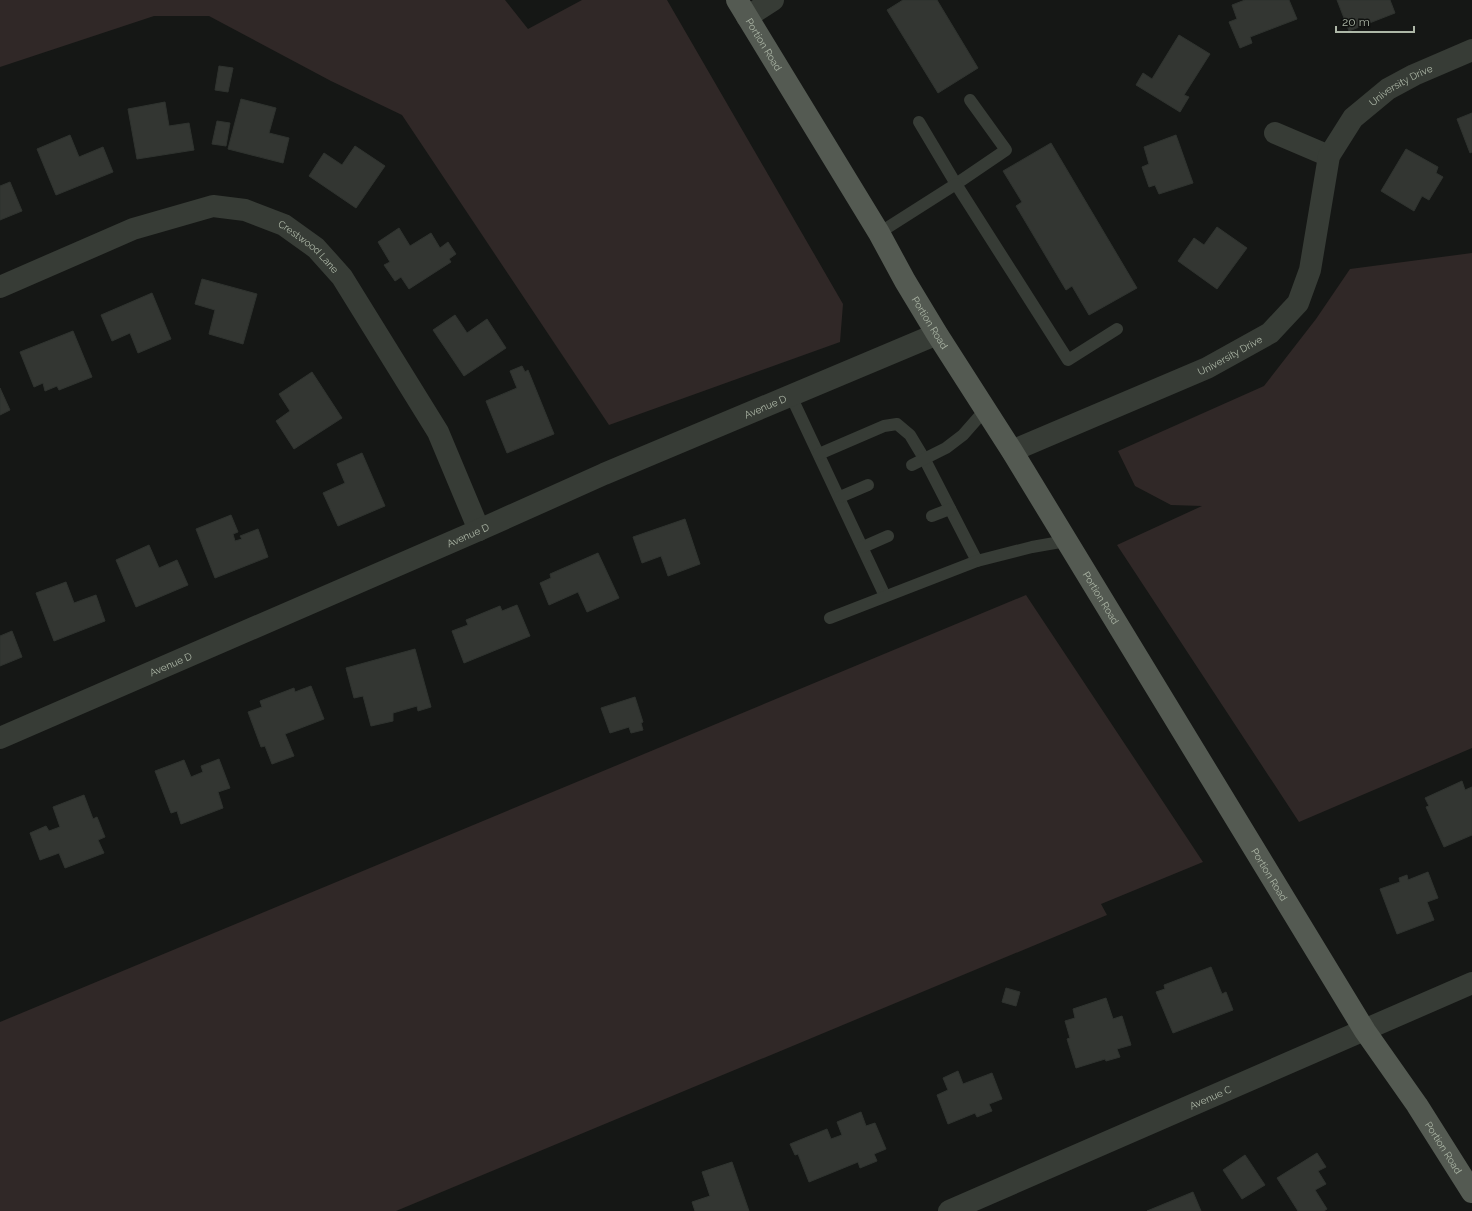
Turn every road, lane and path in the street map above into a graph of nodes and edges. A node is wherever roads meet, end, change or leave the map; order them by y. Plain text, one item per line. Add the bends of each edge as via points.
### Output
1 (773, 0) edge
2 (742, 8) edge
3 (1472, 50) edge
4 (970, 100) dead end
5 (919, 122) dead end
6 (1275, 133) dead end
7 (1329, 156) junction
8 (956, 184) junction
9 (879, 233) junction
10 (0, 287) edge
11 (1117, 329) dead end
12 (937, 334) junction
13 (791, 396) junction
14 (985, 410) junction
15 (1012, 450) junction
16 (819, 454) junction
17 (925, 460) junction
18 (912, 465) dead end
19 (868, 485) dead end
20 (840, 497) junction
21 (950, 509) junction
22 (932, 516) dead end
23 (479, 530) junction
24 (888, 536) dead end
25 (1066, 541) junction
26 (863, 547) junction
27 (977, 561) junction
28 (885, 596) junction
29 (830, 618) dead end
30 (0, 738) edge
31 (1472, 983) edge
32 (1364, 1031) junction
33 (1472, 1192) edge
34 (949, 1211) edge

1 - 2 street
2 - 9 main road, Portion Road
3 - 7 street, University Drive via 1388,89 1353,118
4 - 8 lane via 1006,150
5 - 8 lane
6 - 7 street
7 - 15 street, University Drive via 1310,270 1298,302 1270,333 1207,368
8 - 9 lane
8 - 11 lane via 1068,360
9 - 12 main road, Portion Road
10 - 23 street, Crestwood Lane via 133,229 213,206 245,210 284,225 316,248 342,277 438,432
12 - 13 street, Avenue D
12 - 14 main road, Portion Road
13 - 16 lane
13 - 23 street, Avenue D via 604,474
14 - 15 main road, Portion Road
14 - 17 lane via 963,435
15 - 25 main road, Portion Road
16 - 17 lane via 884,426 897,424 910,435
16 - 20 lane
17 - 18 lane
17 - 21 lane
19 - 20 lane
20 - 26 lane
21 - 22 lane
21 - 27 lane
23 - 30 street, Avenue D
24 - 26 lane
25 - 27 lane
25 - 32 main road, Portion Road
26 - 28 lane
27 - 28 lane
28 - 29 lane
31 - 32 street, Avenue C
32 - 33 main road, Portion Road via 1417,1106
32 - 34 street, Avenue C

